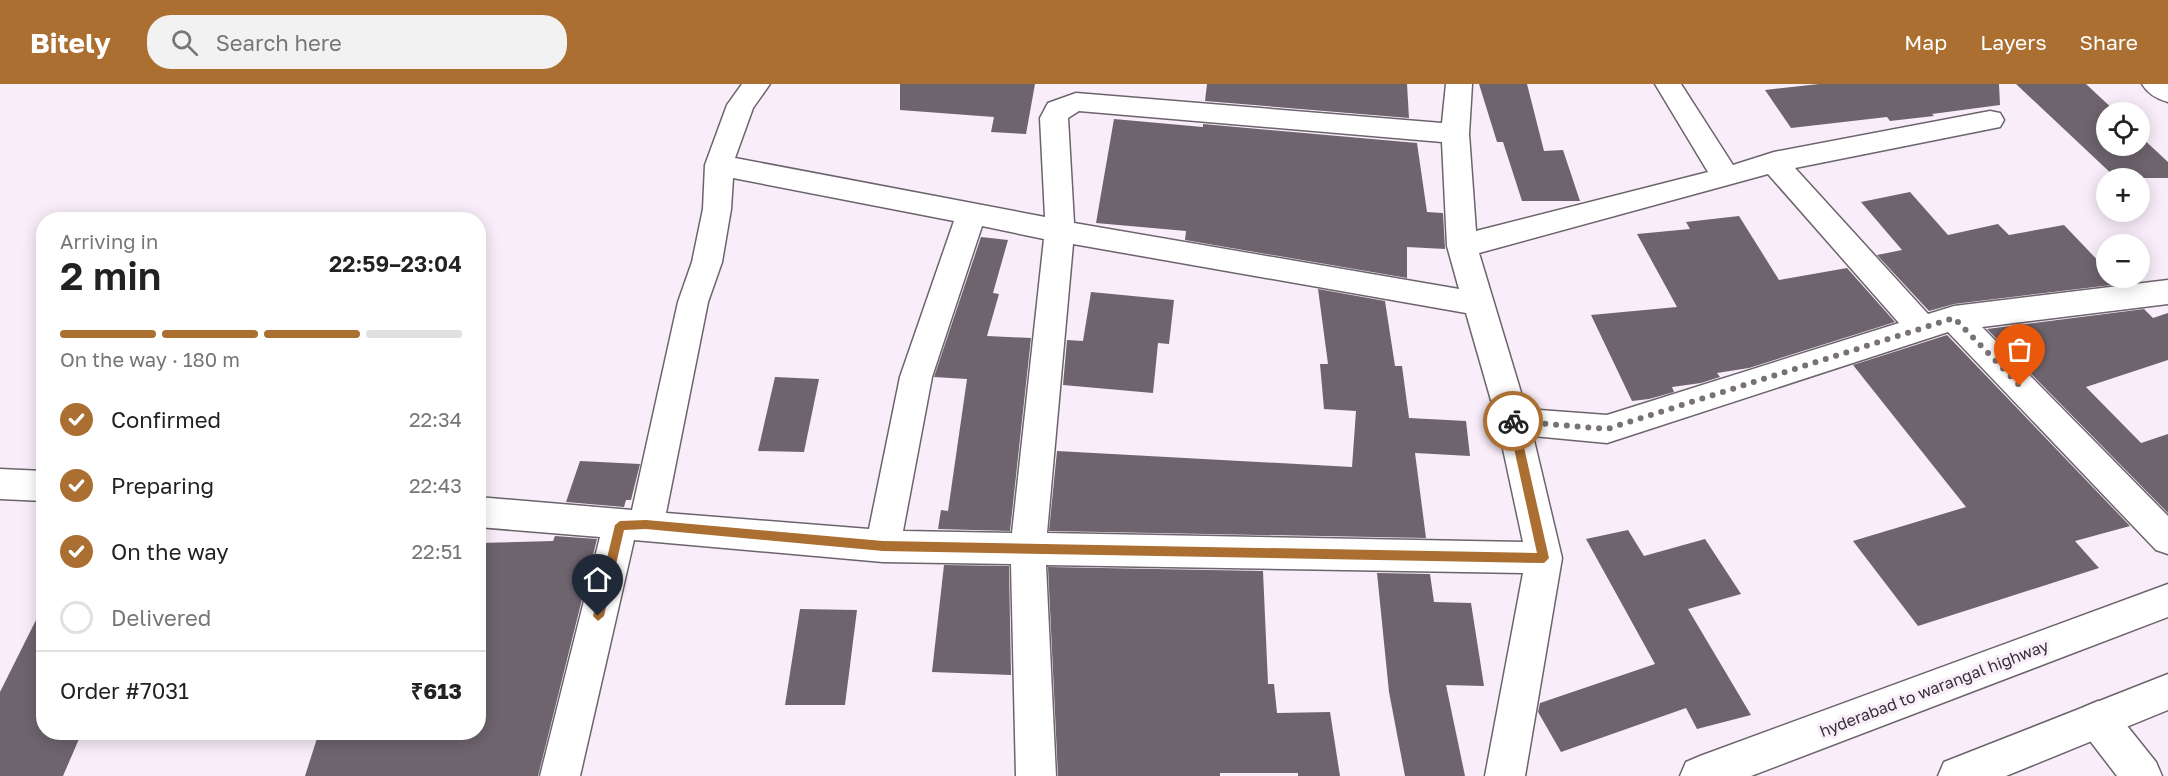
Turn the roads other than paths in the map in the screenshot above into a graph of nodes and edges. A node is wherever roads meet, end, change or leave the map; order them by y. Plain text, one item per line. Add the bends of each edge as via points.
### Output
1 (757, 84) edge
2 (1459, 84) edge
3 (1668, 84) edge
4 (2155, 84) edge
5 (2168, 93) edge
6 (1990, 120) dead end
7 (1455, 134) junction
8 (1774, 162) junction
9 (719, 165) junction
10 (1726, 177) junction
11 (972, 213) junction
12 (1060, 231) junction
13 (1462, 246) junction
14 (2168, 292) edge
15 (1480, 304) junction
16 (1954, 318) junction
17 (1922, 329) junction
18 (1513, 421) junction
19 (0, 484) edge
20 (36, 486) edge
21 (486, 513) edge
22 (633, 525) junction
23 (2168, 539) edge
24 (883, 546) junction
25 (1028, 550) junction
26 (1544, 558) junction
27 (2168, 600) edge
28 (2168, 692) edge
29 (2098, 720) junction
30 (560, 776) edge
31 (1036, 776) edge
32 (1505, 776) edge
33 (1700, 776) edge
34 (1958, 776) edge
35 (2142, 776) edge

1 - 9 street via 740,105
2 - 7 street
3 - 10 street
4 - 5 street
6 - 8 street
7 - 12 street via 1076,102 1058,110 1053,118
7 - 13 street
8 - 10 street
8 - 17 street
9 - 11 street
9 - 22 street via 717,208 707,262
10 - 13 street
11 - 12 street
11 - 24 street via 916,377
12 - 15 street
12 - 25 street
13 - 15 street
14 - 16 street
15 - 18 street
16 - 17 street
16 - 23 street
17 - 18 street via 1607,429
18 - 26 street
19 - 20 street
21 - 22 street
22 - 24 street
22 - 30 street
24 - 25 street
25 - 26 street
25 - 31 street
26 - 32 street
27 - 33 street, hyderabad to warangal highway
28 - 29 street
29 - 34 street
29 - 35 street

